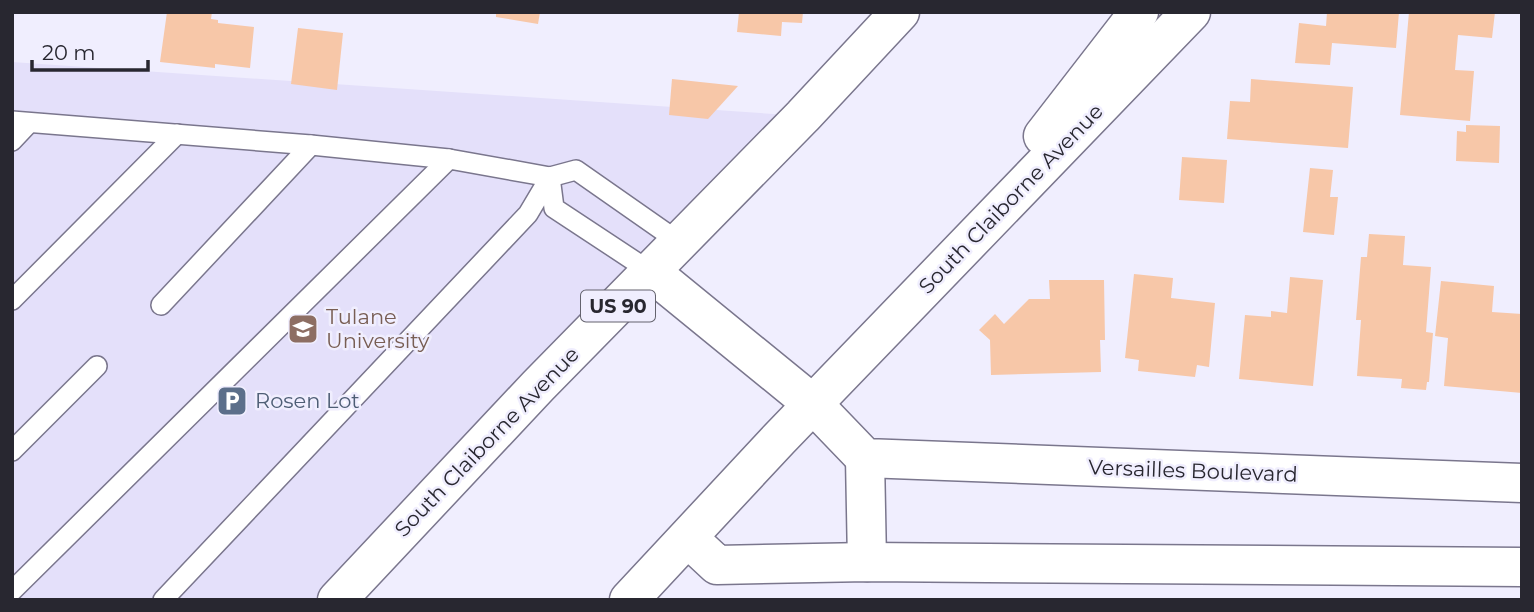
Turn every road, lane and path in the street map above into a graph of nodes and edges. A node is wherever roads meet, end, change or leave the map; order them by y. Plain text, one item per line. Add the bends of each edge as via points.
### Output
1 (900, 12) edge
2 (1139, 12) edge
3 (1191, 12) edge
4 (21, 122) edge
5 (177, 134) junction
6 (12, 141) edge
7 (311, 145) junction
8 (449, 159) junction
9 (550, 177) junction
10 (679, 242) junction
11 (651, 272) junction
12 (922, 293) junction
13 (12, 300) edge
14 (162, 305) dead end
15 (97, 366) dead end
16 (814, 405) junction
17 (12, 451) edge
18 (865, 458) junction
19 (1522, 483) edge
20 (688, 538) junction
21 (867, 562) junction
22 (1522, 568) edge
23 (12, 591) edge
24 (163, 600) edge
25 (337, 600) edge
26 (629, 600) edge

1 - 10 main road, South Claiborne Avenue / US 90
2 - 12 main road
3 - 12 main road, South Claiborne Avenue
4 - 5 lane
4 - 6 lane
5 - 7 lane
5 - 13 lane
7 - 8 lane
7 - 14 lane
8 - 9 lane
8 - 23 lane
9 - 10 lane via 576,170
9 - 11 lane via 554,208
9 - 24 lane via 528,214
10 - 11 main road, South Claiborne Avenue / US 90
11 - 16 main road
11 - 25 main road, South Claiborne Avenue / US 90
12 - 16 main road, South Claiborne Avenue
15 - 17 lane
16 - 18 main road
16 - 20 main road, South Claiborne Avenue
18 - 19 main road, Versailles Boulevard
18 - 21 main road
20 - 21 main road via 717,565
20 - 26 main road, South Claiborne Avenue
21 - 22 main road

